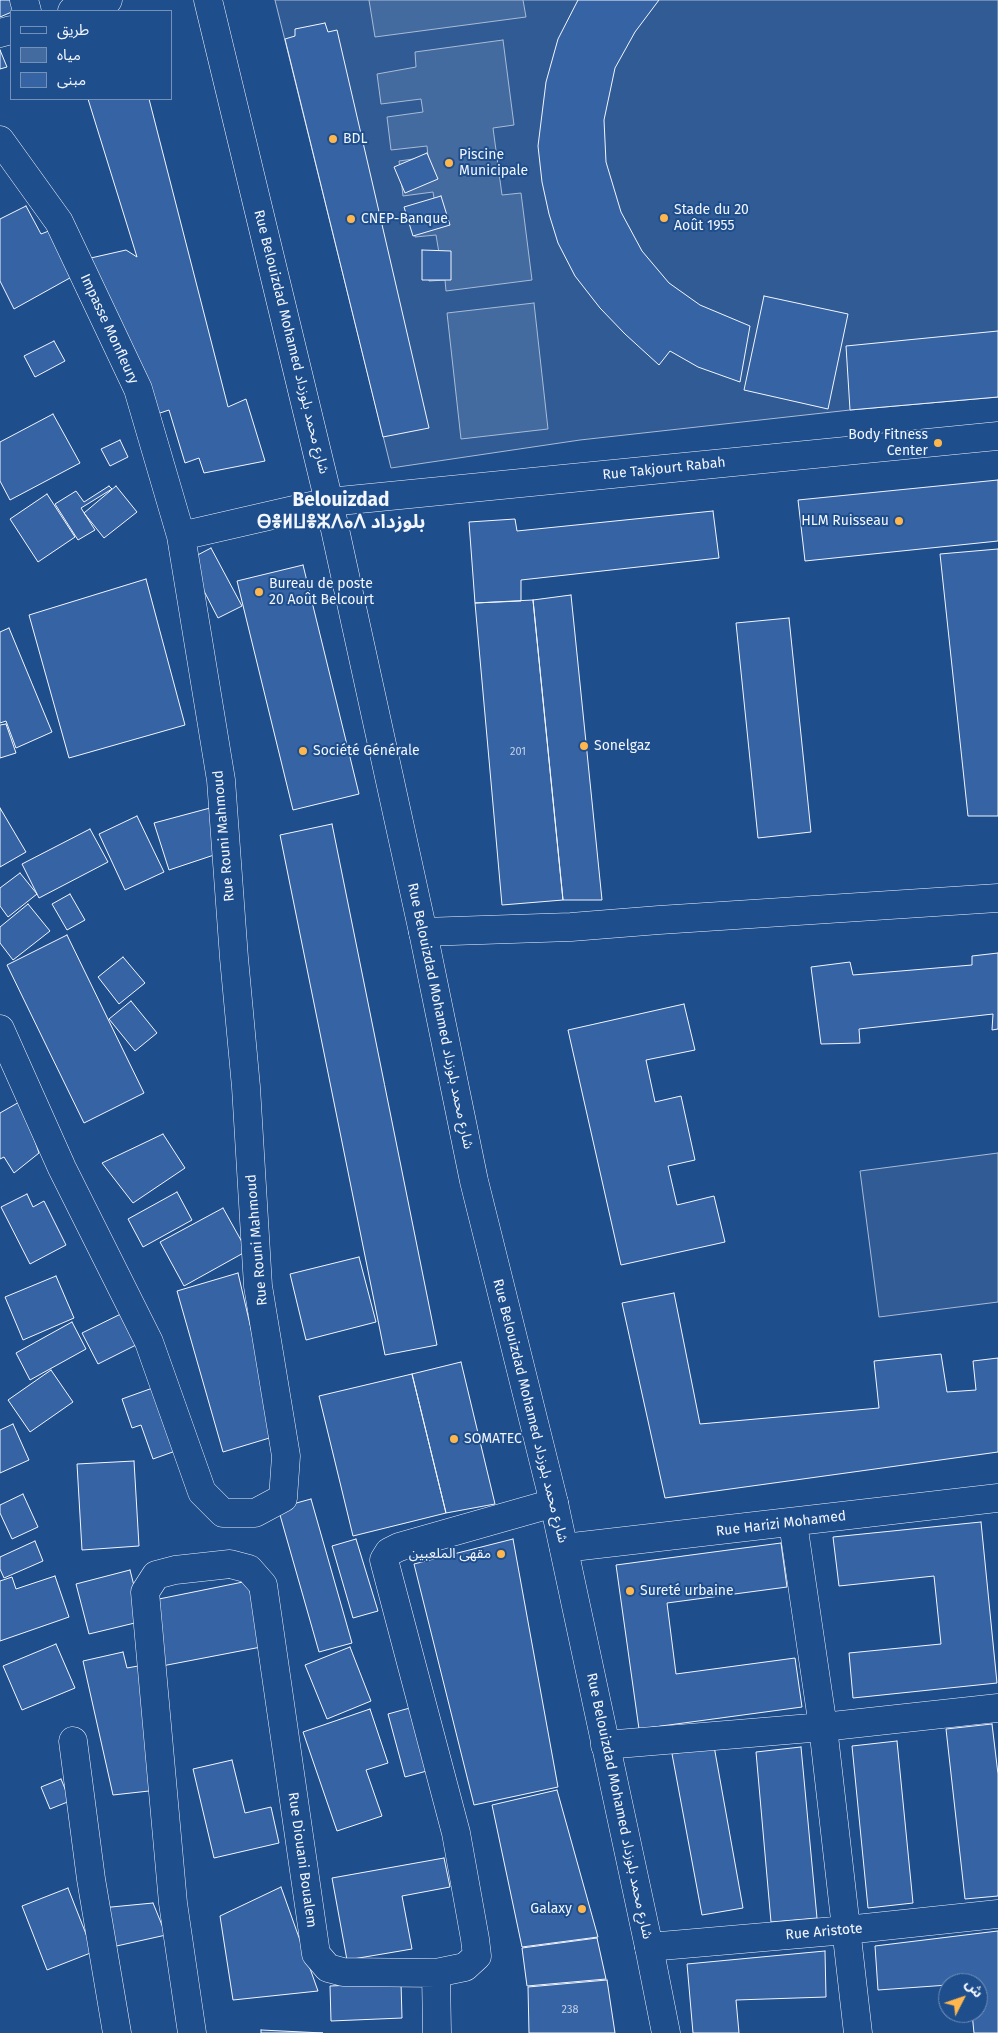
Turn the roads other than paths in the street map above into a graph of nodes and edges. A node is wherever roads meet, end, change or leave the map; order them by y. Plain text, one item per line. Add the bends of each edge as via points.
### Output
1 (108, 0) edge
2 (208, 0) edge
3 (75, 10) edge
4 (0, 140) edge
5 (998, 436) edge
6 (329, 502) junction
7 (182, 536) junction
8 (998, 898) edge
9 (423, 932) junction
10 (0, 1029) edge
11 (998, 1498) edge
12 (554, 1503) junction
13 (793, 1523) junction
14 (564, 1548) junction
15 (998, 1708) edge
16 (823, 1727) junction
17 (73, 1741) dead end
18 (605, 1745) junction
19 (998, 1914) edge
20 (846, 1930) junction
21 (649, 1947) junction
22 (436, 1973) junction
23 (117, 2033) edge
24 (192, 2033) edge
25 (437, 2033) edge
26 (666, 2033) edge
27 (858, 2033) edge

1 - 3 street
2 - 6 street, Rue Belouizdad Mohamed شارع محمد بلوزداد
4 - 7 street, Impasse Monfleury via 59,222 138,389
5 - 6 street, Rue Takjourt Rabah
6 - 7 street
6 - 9 street, Rue Belouizdad Mohamed شارع محمد بلوزداد
7 - 10 street, Rue Rouni Mahmoud via 222,780 258,1286 286,1456 283,1498 254,1513 223,1513 202,1492 149,1342 62,1168
8 - 9 street via 571,927
9 - 12 street, Rue Belouizdad Mohamed شارع محمد بلوزداد via 474,1181
11 - 13 street, Rue Harizi Mohamed
12 - 14 street, Rue Belouizdad Mohamed شارع محمد بلوزداد
12 - 22 street, Rue Diouani Boualem via 399,1547 384,1560 456,1833 475,1939 477,1956 465,1967
13 - 14 street, Rue Harizi Mohamed
13 - 16 street
14 - 18 street, Rue Belouizdad Mohamed شارع محمد بلوزداد
15 - 16 street
16 - 18 street
16 - 20 street
17 - 23 street via 91,1879
18 - 21 street, Rue Belouizdad Mohamed شارع محمد بلوزداد
19 - 20 street, Rue Aristote
20 - 21 street, Rue Aristote
20 - 27 street
21 - 26 street, Rue Belouizdad Mohamed شارع محمد بلوزداد
22 - 24 street, Rue Diouani Boualem via 343,1972 328,1968 316,1954 262,1585 249,1569 230,1564 175,1570 156,1575 145,1592 173,1903
22 - 25 street

